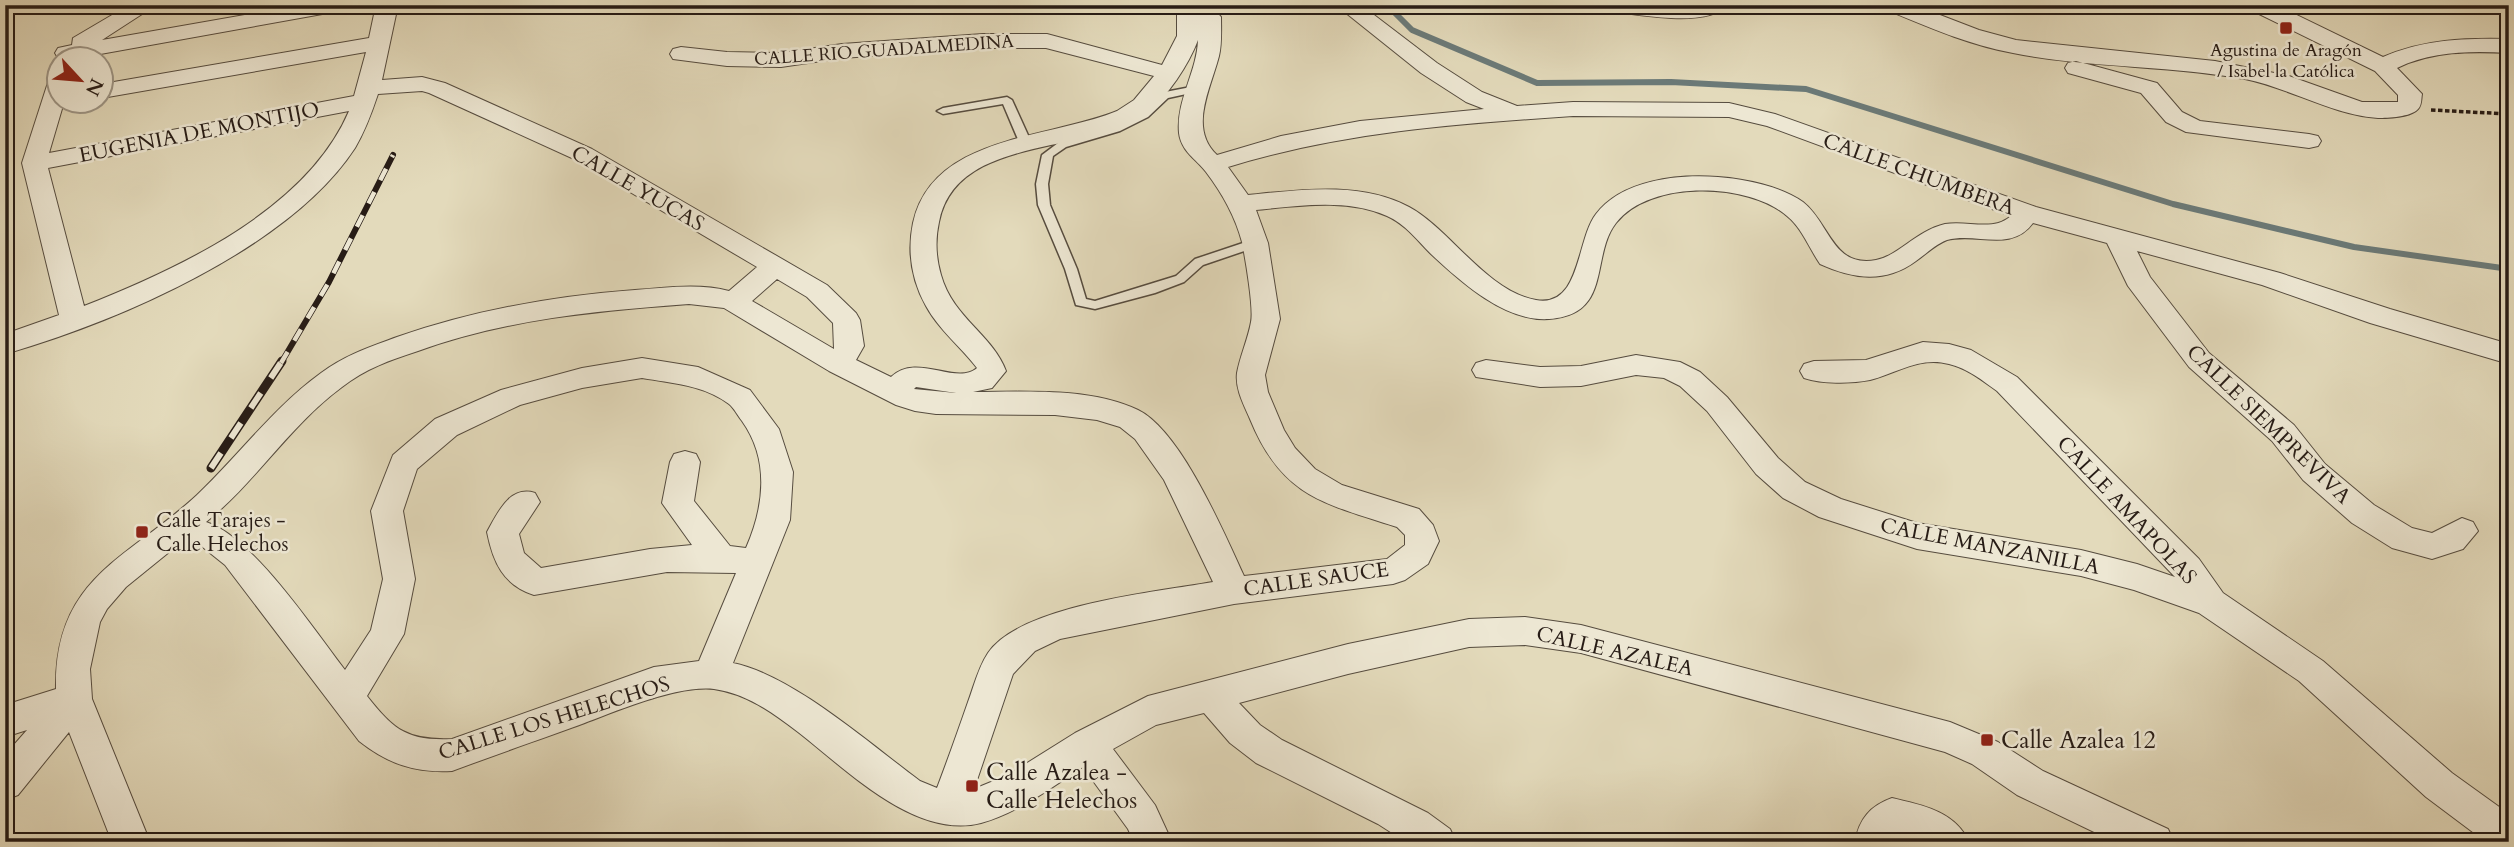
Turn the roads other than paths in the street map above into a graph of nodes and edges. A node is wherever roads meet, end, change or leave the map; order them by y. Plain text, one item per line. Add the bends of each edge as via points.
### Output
1 (145, 5) edge
2 (339, 5) edge
3 (387, 5) edge
4 (1188, 5) edge
5 (1198, 5) edge
6 (1347, 5) edge
7 (1612, 5) edge
8 (1716, 5) edge
9 (1895, 5) edge
10 (2259, 5) edge
11 (378, 43) junction
12 (86, 46) edge
13 (2509, 46) edge
14 (116, 52) edge
15 (681, 54) dead end
16 (2072, 61) junction
17 (2383, 66) junction
18 (1167, 73) junction
19 (1196, 89) junction
20 (116, 90) edge
21 (366, 94) junction
22 (943, 111) dead end
23 (1514, 113) junction
24 (50, 116) edge
25 (2309, 141) dead end
26 (1026, 144) junction
27 (33, 163) junction
28 (1213, 163) junction
29 (1241, 204) junction
30 (2027, 213) junction
31 (2118, 239) junction
32 (1255, 243) junction
33 (775, 267) junction
34 (734, 302) junction
35 (74, 322) junction
36 (5, 344) edge
37 (2509, 354) edge
38 (839, 364) junction
39 (1486, 370) dead end
40 (1814, 371) dead end
41 (898, 393) junction
42 (685, 462) dead end
43 (524, 502) dead end
44 (178, 526) junction
45 (2462, 531) dead end
46 (720, 557) junction
47 (758, 563) junction
48 (1234, 590) junction
49 (2211, 603) junction
50 (711, 674) junction
51 (1211, 696) junction
52 (74, 699) junction
53 (346, 699) junction
54 (5, 721) edge
55 (1088, 744) junction
56 (5, 783) edge
57 (949, 808) junction
58 (2509, 836) edge
59 (131, 842) edge
60 (1153, 842) edge
61 (1437, 842) edge
62 (1874, 842) edge
63 (1950, 842) edge
64 (2155, 842) edge

1 - 12 street
2 - 14 street
3 - 11 street
4 - 18 street via 1192,19 1188,45
5 - 19 street, CALLE SAUCE via 1210,17 1210,41
6 - 23 street, CALLE CHUMBERA via 1440,76 1491,106
7 - 8 street via 1670,13
9 - 16 street via 1944,25
10 - 17 street
11 - 20 street
11 - 21 street
13 - 17 street via 2431,47
15 - 18 street, CALLE RIO GUADALMEDINA via 782,60 842,51 1047,41
16 - 17 street via 2192,63 2280,81 2370,110 2389,112 2409,106 2410,94
16 - 25 street via 2149,88 2174,117 2194,127
18 - 26 street via 1137,108 1091,128
19 - 28 street, CALLE SAUCE via 1191,133 1195,147
19 - 32 lane via 1164,96 1144,116 1062,145 1048,155 1042,184 1044,205 1081,302 1095,305 1180,279 1199,262
21 - 27 street, EUGENIA DE MONTIJO
21 - 33 street, CALLE YUCAS via 422,84 437,88 583,153
21 - 35 street via 345,144 292,201 251,232 148,290
22 - 26 lane via 1007,100
23 - 28 street via 1360,128
23 - 30 street, CALLE CHUMBERA via 1729,110 1775,121
24 - 27 street
26 - 41 street via 961,169 937,192 924,223 923,257 930,288 992,371 975,385 908,378
27 - 35 street
28 - 29 street, CALLE SAUCE
29 - 30 street via 1340,198 1396,210 1475,278 1507,299 1549,311 1580,296 1605,219 1628,198 1651,187 1744,188 1788,204 1810,223 1829,258 1864,270 1880,269 1930,237 1947,232 2006,232 2019,226
29 - 32 street, CALLE SAUCE
30 - 31 street, CALLE CHUMBERA
31 - 37 street, CALLE CHUMBERA via 2271,279
31 - 45 street, CALLE SIEMPREVIVA via 2138,280 2199,360 2283,433 2315,472 2363,514 2403,539 2432,546 2452,540
32 - 48 street, CALLE SAUCE via 1266,318 1251,375 1253,393 1270,432 1304,477 1331,493 1408,518 1423,536 1420,552 1393,571
33 - 34 street
33 - 38 street, CALLE YUCAS via 817,291 846,320 850,346
34 - 38 street
34 - 44 street via 689,295 548,309 444,331 362,360 297,409 236,476
35 - 36 street
38 - 41 street
39 - 49 street, CALLE MANZANILLA via 1540,377 1581,376 1636,365 1670,369 1690,379 1717,404 1767,466 1794,491 1830,508 1917,536 2081,563
40 - 49 street, CALLE AMAPOLAS via 1866,370 1931,351 1981,364 2007,384 2187,568
41 - 48 street via 906,399 932,402 1056,405 1129,419 1154,439 1197,511
42 - 46 street via 678,503
43 - 46 street via 503,532 509,559 534,582 667,559
44 - 52 street via 95,599 83,622 73,669
44 - 53 street, CALLE LOS HELECHOS via 211,536 236,556
46 - 47 street
47 - 50 street
47 - 53 street via 774,520 778,472 764,429 740,397 698,377 642,368 511,397 446,427 404,463 387,511 399,579 387,634
48 - 57 street, CALLE SAUCE via 1059,625 1033,633 1007,652
49 - 58 street, CALLE AMAPOLAS via 2311,671 2439,785
50 - 53 street, CALLE LOS HELECHOS via 654,682 452,755 425,757 395,748 372,730
50 - 57 street, CALLE LOS HELECHOS via 747,681 781,699 907,793
51 - 55 street, CALLE AZALEA via 1148,712
51 - 61 street via 1247,736 1391,811
51 - 64 street, CALLE AZALEA via 1469,633 1525,631 1581,639 1950,738 1986,753 2030,783
52 - 54 street
52 - 56 street
52 - 59 street
55 - 57 street, CALLE AZALEA via 1021,787 980,806
55 - 60 street via 1142,817
62 - 63 street via 1876,830 1892,815 1926,823

